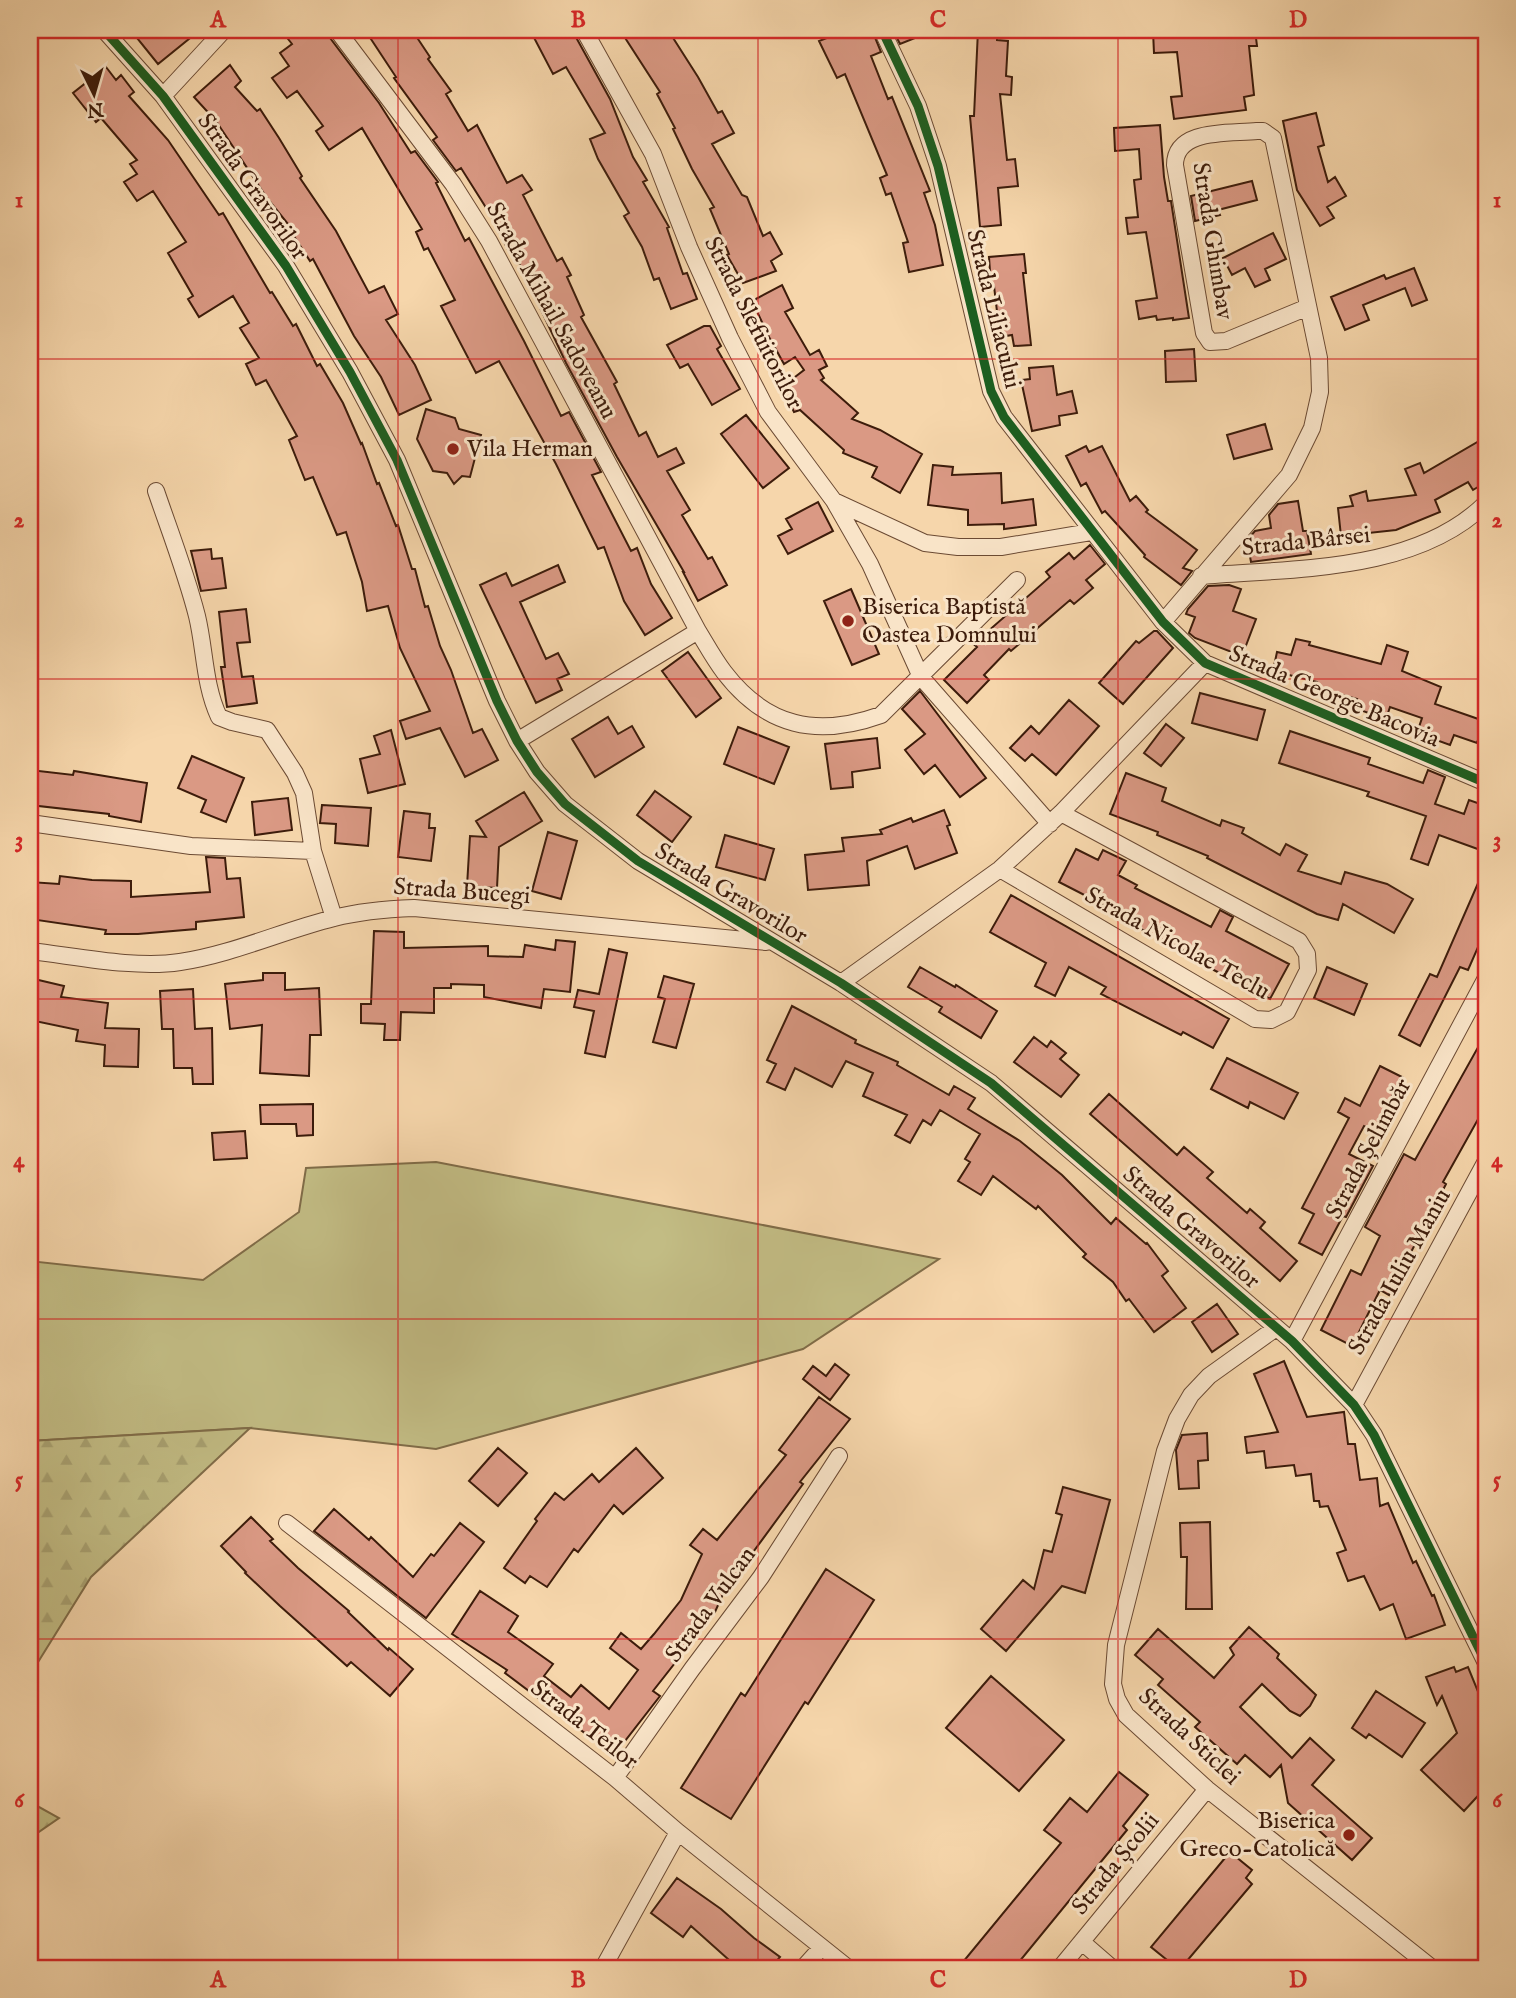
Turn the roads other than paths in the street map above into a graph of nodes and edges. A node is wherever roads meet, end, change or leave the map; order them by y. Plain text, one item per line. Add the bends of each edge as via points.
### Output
1 (104, 30) edge
2 (224, 30) edge
3 (337, 30) edge
4 (583, 30) edge
5 (882, 30) edge
6 (163, 96) junction
7 (1308, 307) junction
8 (156, 491) dead end
9 (834, 501) junction
10 (1486, 503) edge
11 (1091, 532) junction
12 (1201, 576) junction
13 (1017, 580) dead end
14 (1163, 622) junction
15 (698, 631) junction
16 (1205, 663) junction
17 (920, 677) junction
18 (517, 741) junction
19 (1486, 783) edge
20 (1055, 818) junction
21 (30, 823) edge
22 (313, 851) junction
23 (1000, 869) junction
24 (334, 918) junction
25 (772, 942) junction
26 (30, 951) edge
27 (1486, 978) edge
28 (841, 983) junction
29 (1486, 1161) edge
30 (1276, 1328) junction
31 (1292, 1341) junction
32 (1354, 1405) junction
33 (839, 1456) dead end
34 (288, 1523) dead end
35 (1486, 1663) edge
36 (615, 1778) junction
37 (1207, 1789) junction
38 (678, 1832) junction
39 (1082, 1942) junction
40 (821, 1948) junction
41 (603, 1968) edge
42 (803, 1968) edge
43 (848, 1968) edge
44 (1060, 1968) edge
45 (1112, 1968) edge
46 (1432, 1968) edge

1 - 6 street, Strada Gravorilor
2 - 6 street
3 - 15 street, Strada Mihail Sadoveanu via 453,184 489,241
4 - 9 street, Strada Slefuitorilor via 653,154 688,247 768,412
5 - 11 street, Strada Liliacului via 918,106 939,166 991,391 1004,417
6 - 18 street, Strada Gravorilor via 286,266 350,372 397,460
7 - 7 street, Strada Ghimbav via 1226,341 1210,342 1204,333 1175,165 1175,155 1184,142 1257,131 1273,138
7 - 12 street, Strada Ghimbav via 1319,358 1320,392 1312,428 1289,475
8 - 22 street via 197,618 211,700 219,717 267,730 304,793
9 - 11 street, Strada Slefuitorilor via 925,543 958,547 1001,547
9 - 17 street via 870,564
10 - 12 street, Strada Bârsei via 1438,535 1387,556 1358,563
11 - 14 street, Strada Liliacului
12 - 14 street, Strada Ghimbav
13 - 17 street, Strada Mihail Sadoveanu
14 - 16 street, Strada Liliacului
15 - 17 street, Strada Mihail Sadoveanu via 724,672 752,703 780,719 816,728 854,725 881,715
15 - 18 street
16 - 19 street, Strada George Bacovia
16 - 20 street
17 - 20 street
18 - 25 street, Strada Gravorilor via 565,804 606,838
20 - 23 street
20 - 23 street, Strada Nicolae Teclu via 1299,941 1307,954 1308,971 1287,1012 1271,1020 1255,1019
21 - 22 street via 191,846
22 - 24 street
23 - 28 street
24 - 25 street, Strada Bucegi via 414,908
24 - 26 street, Strada Bucegi via 178,962 135,963
25 - 28 street, Strada Gravorilor
27 - 31 street, Strada Șelimbăr
28 - 30 street, Strada Gravorilor via 991,1083
29 - 32 street, Strada Iuliu Maniu
30 - 31 street, Strada Gravorilor
30 - 37 street, Strada Sticlei via 1209,1376 1177,1419 1116,1645 1116,1699 1126,1714
31 - 32 street, Strada Gravorilor
32 - 35 street, Strada Gravorilor via 1374,1435
33 - 36 street, Strada Vulcan via 761,1577
34 - 36 street, Strada Teilor
36 - 38 street, Strada Teilor
37 - 39 street, Strada Școlii
37 - 46 street, Strada Sticlei
38 - 40 street, Strada Teilor
38 - 41 street
39 - 44 street, Strada Școlii
39 - 45 street
40 - 42 street
40 - 43 street, Strada Teilor

